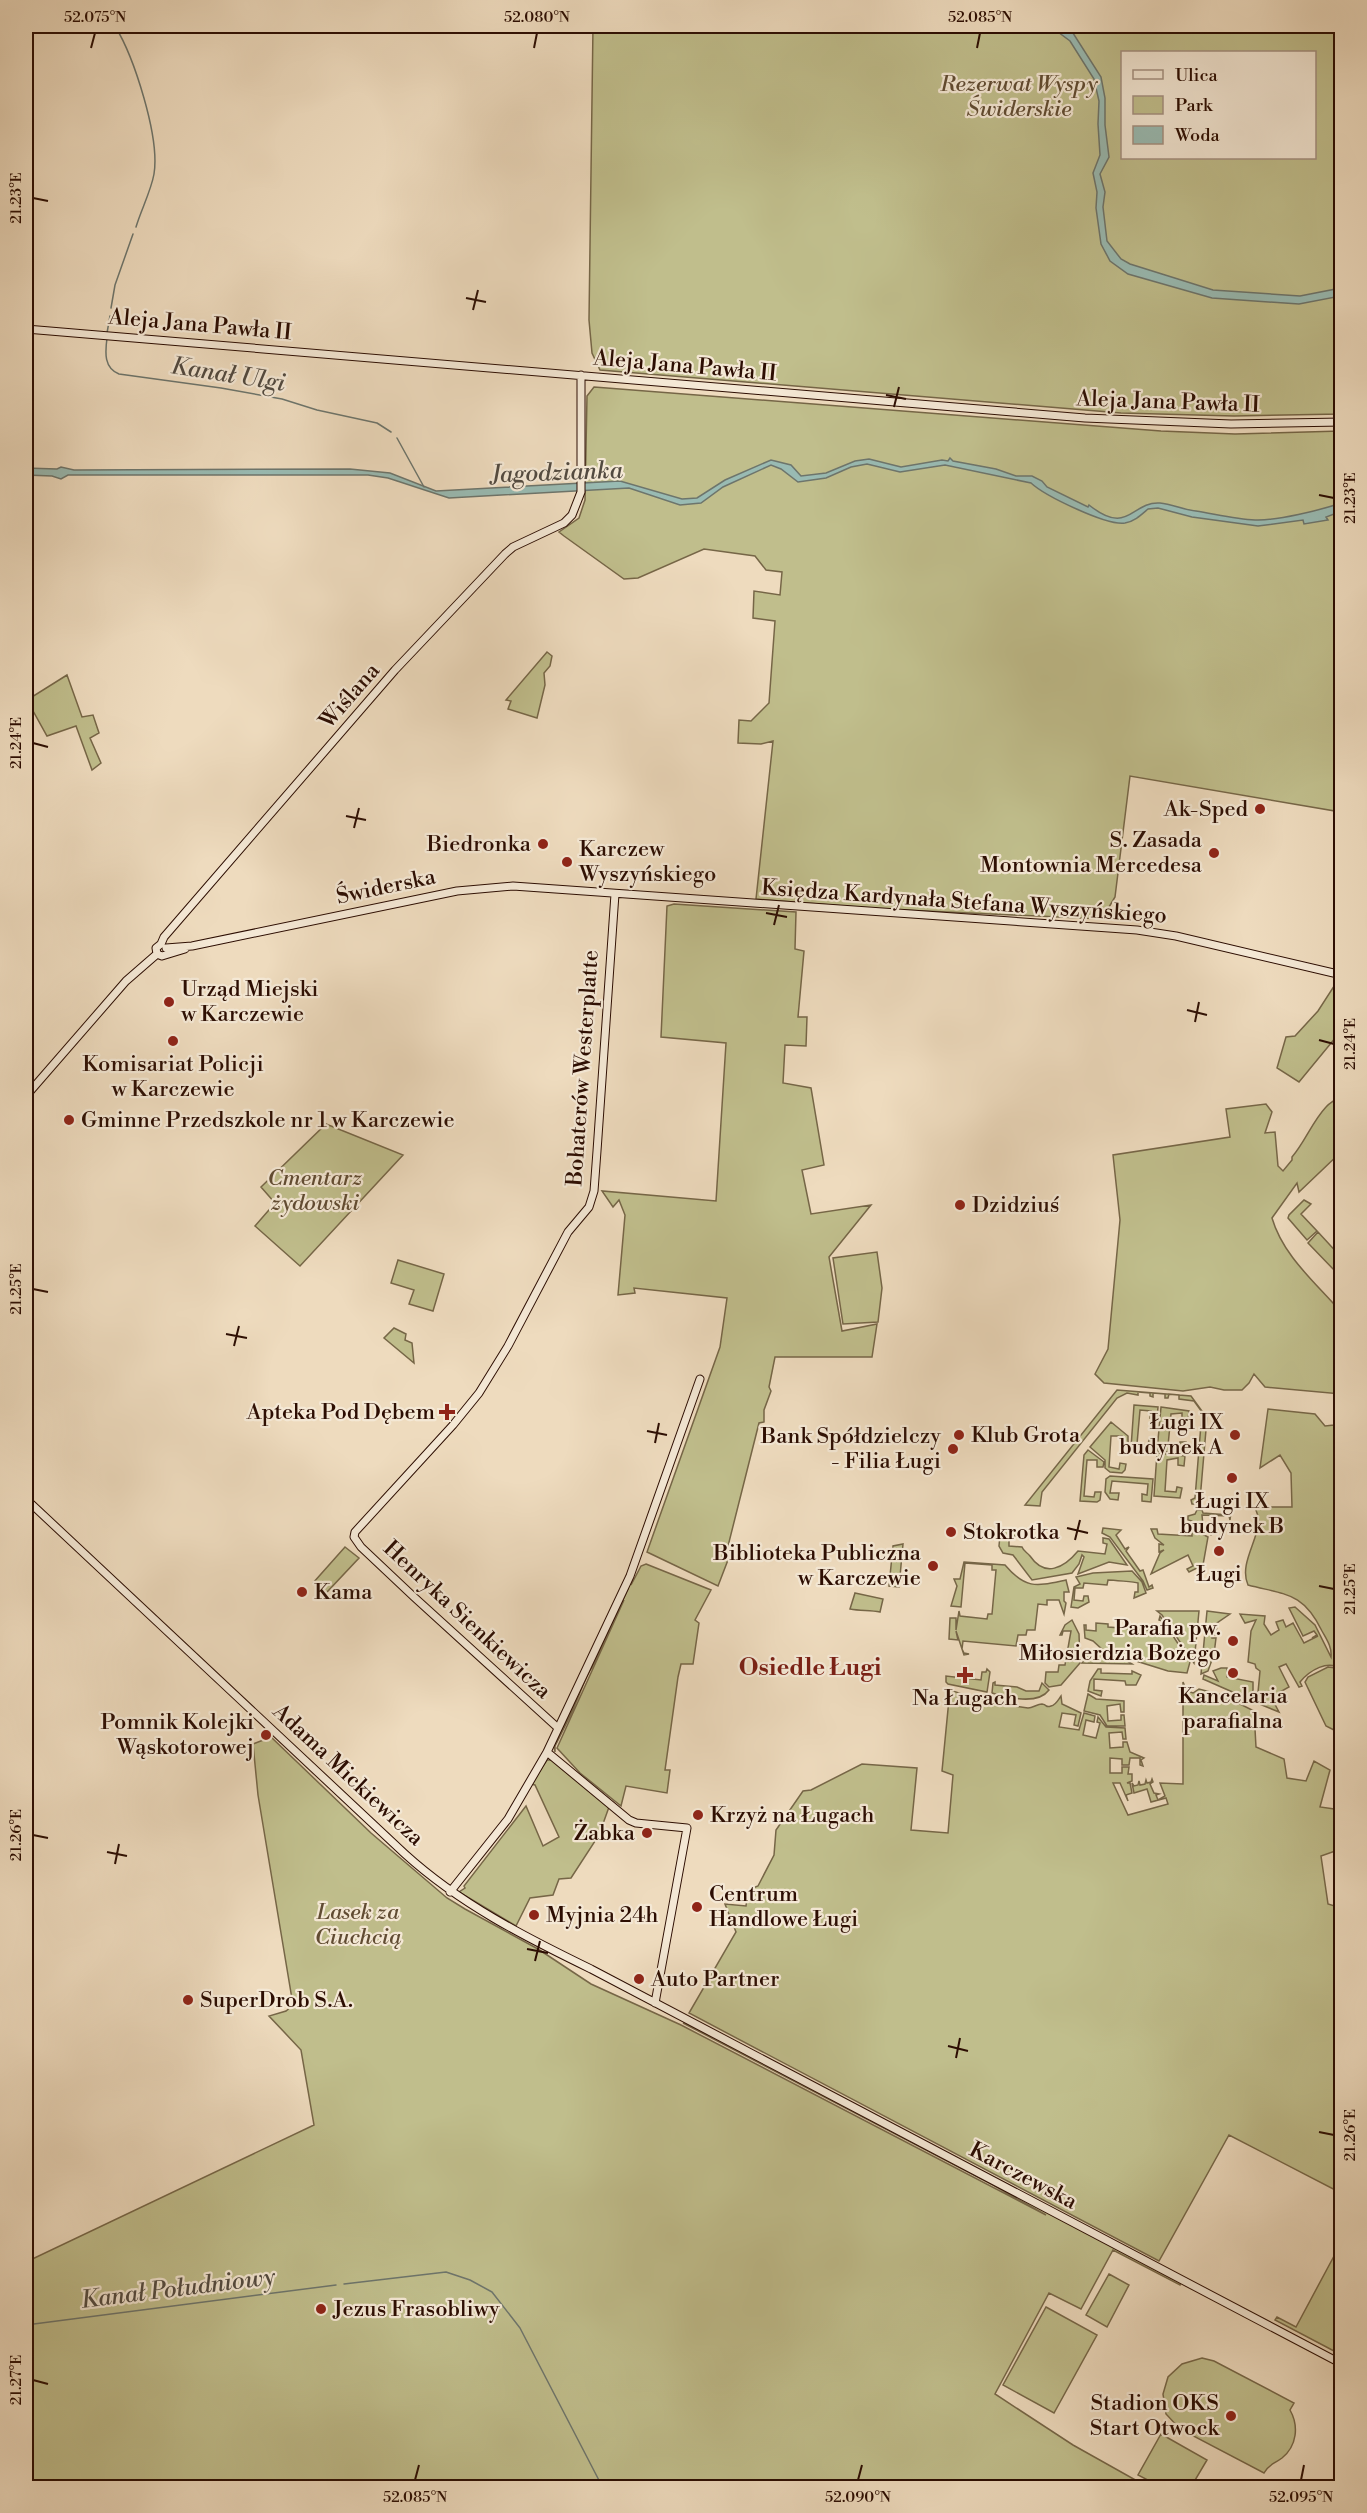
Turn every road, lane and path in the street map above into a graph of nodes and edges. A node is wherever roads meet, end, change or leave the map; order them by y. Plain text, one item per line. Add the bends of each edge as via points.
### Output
1 (26, 329) edge
2 (581, 375) junction
3 (1341, 422) edge
4 (615, 894) junction
5 (164, 949) junction
6 (1341, 975) edge
7 (26, 1096) edge
8 (699, 1379) dead end
9 (26, 1499) edge
10 (354, 1537) joint
11 (558, 1728) junction
12 (547, 1752) junction
13 (450, 1892) junction
14 (655, 2003) junction
15 (687, 2020) joint
16 (1341, 2364) edge

1 - 2 street, Aleja Jana Pawła II
2 - 3 street, Aleja Jana Pawła II via 1123,420 1231,424
2 - 5 street, Wiślana via 581,480 575,510 568,519 510,550 401,664 164,937
4 - 5 street, Świderska via 513,886 470,889
4 - 6 street, Księdza Kardynała Stefana Wyszyńskiego via 1137,930
4 - 10 street, Bohaterów Westerplatte via 589,1207 568,1232 479,1393
5 - 7 street, Świderska via 162,956 157,954 126,981
8 - 11 street via 632,1570
9 - 13 street, Adama Mickiewicza
10 - 11 street, Henryka Sienkiewicza
11 - 12 street
12 - 13 street via 508,1819
12 - 14 street via 628,1820 687,1828
13 - 14 street, Adama Mickiewicza via 522,1935
14 - 15 street, Adama Mickiewicza
15 - 16 street, Karczewska

